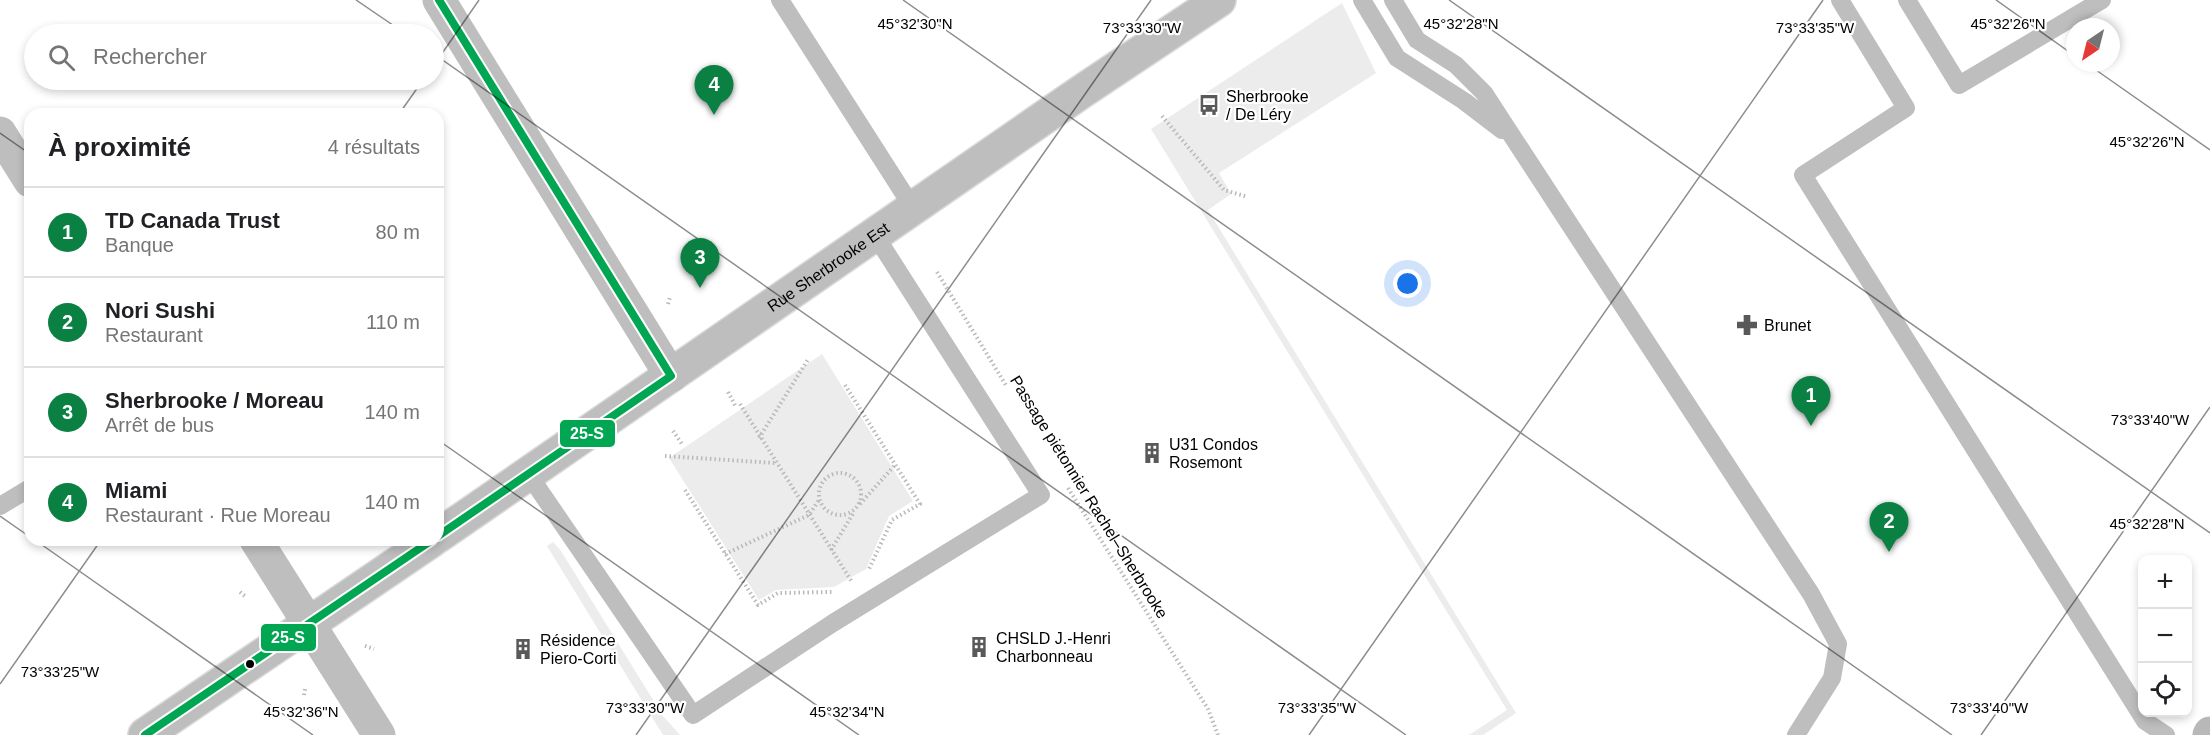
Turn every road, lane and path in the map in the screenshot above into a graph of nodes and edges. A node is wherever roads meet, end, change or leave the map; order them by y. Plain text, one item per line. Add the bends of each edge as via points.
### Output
1 (439, 0) edge
2 (780, 0) edge
3 (1219, 0) edge
4 (1362, 0) edge
5 (1393, 0) edge
6 (1840, 0) edge
7 (1907, 0) edge
8 (2102, 0) edge
9 (1162, 116) dead end
10 (0, 133) edge
11 (1513, 138) junction
12 (24, 171) edge
13 (1248, 196) dead end
14 (913, 208) junction
15 (875, 235) junction
16 (937, 272) dead end
17 (670, 297) dead end
18 (668, 304) dead end
19 (809, 358) dead end
20 (671, 376) junction
21 (845, 385) dead end
22 (728, 392) dead end
23 (1010, 393) dead end
24 (673, 431) dead end
25 (759, 438) junction
26 (682, 444) dead end
27 (664, 456) dead end
28 (776, 463) junction
29 (895, 465) junction
30 (529, 475) junction
31 (1066, 484) dead end
32 (685, 490) dead end
33 (24, 492) edge
34 (820, 499) junction
35 (0, 506) edge
36 (856, 508) junction
37 (809, 515) junction
38 (444, 532) edge
39 (259, 546) edge
40 (423, 546) edge
41 (831, 550) junction
42 (725, 554) junction
43 (852, 582) junction
44 (843, 587) dead end
45 (240, 592) dead end
46 (834, 592) dead end
47 (246, 597) dead end
48 (861, 606) junction
49 (307, 623) junction
50 (365, 646) dead end
51 (374, 649) dead end
52 (145, 735) edge
53 (379, 735) edge
54 (1218, 735) edge
55 (1796, 735) edge
56 (2166, 735) edge

1 - 20 main road
2 - 14 lane
3 - 14 main road, Rue Sherbrooke Est
4 - 11 lane via 1397,58
5 - 11 lane via 1417,40 1456,65 1484,93
6 - 56 lane via 1906,108 1803,175 2145,721
7 - 8 lane via 1959,85
9 - 13 path via 1224,190
10 - 12 main road
11 - 55 lane via 1811,594 1838,644 1832,678
14 - 15 main road, Rue Sherbrooke Est
15 - 20 main road, Rue Sherbrooke Est
15 - 48 lane via 1041,495
16 - 23 path, Passage piétonnier Rachel–Sherbrooke
17 - 18 path
19 - 25 path
20 - 30 main road, Rue Sherbrooke Est
21 - 29 path
22 - 25 path
24 - 26 path
25 - 28 path
27 - 28 path
28 - 37 path
29 - 36 path
29 - 43 path via 920,504 892,520 869,570
30 - 38 main road, Rue Sherbrooke Est
30 - 48 lane via 693,715
31 - 54 path, Passage piétonnier Rachel–Sherbrooke via 1208,709
32 - 42 path
33 - 35 lane
34 - 36 path via 826,510 838,515
34 - 36 path via 825,480 844,474 860,488
34 - 37 path
36 - 41 path
37 - 41 path
37 - 42 path
39 - 49 main road
40 - 49 main road
41 - 43 path
42 - 46 path via 758,605 778,593
43 - 44 path
43 - 48 path
45 - 47 path
49 - 52 main road
49 - 53 main road
50 - 51 path

